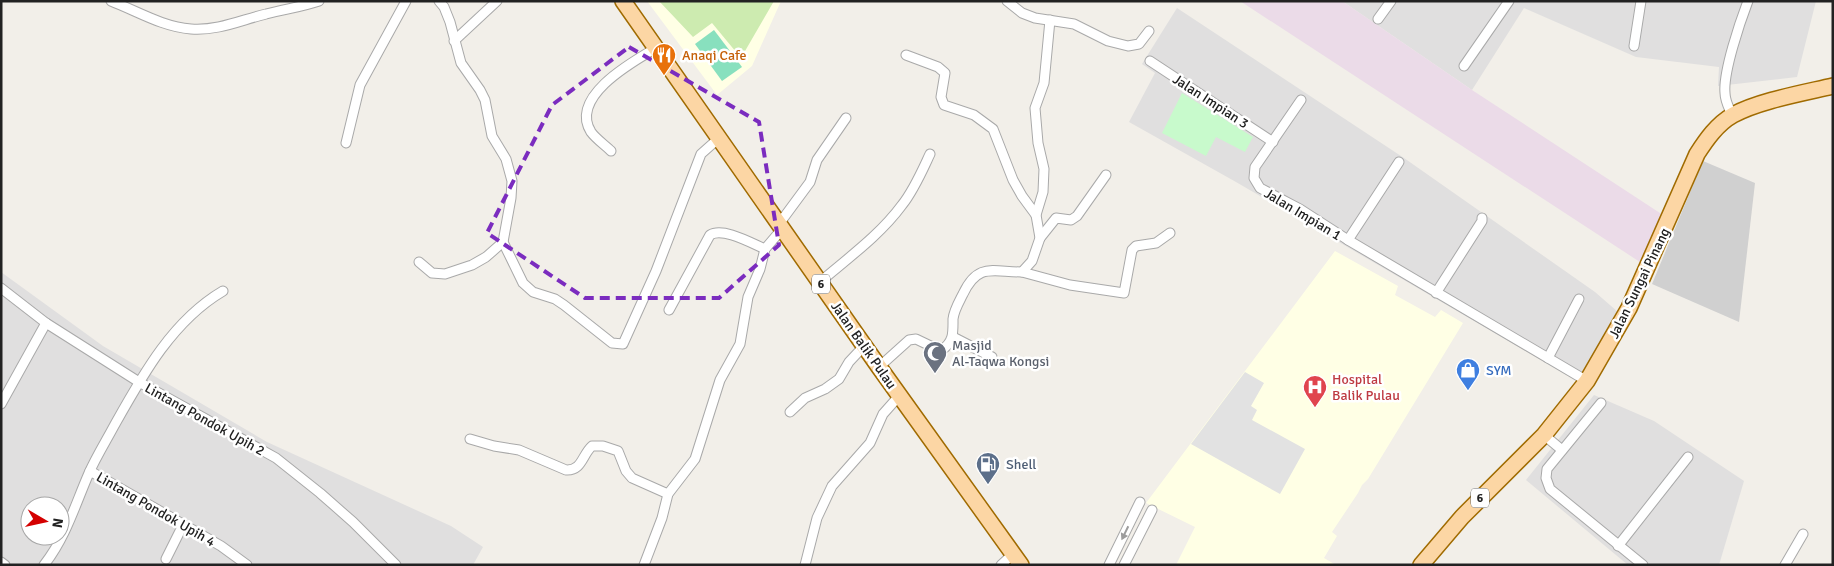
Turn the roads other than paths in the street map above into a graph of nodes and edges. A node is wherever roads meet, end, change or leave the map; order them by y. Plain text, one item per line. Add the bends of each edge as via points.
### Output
1 (111, 1) edge
2 (319, 1) edge
3 (406, 1) edge
4 (440, 1) edge
5 (497, 1) edge
6 (623, 1) edge
7 (1007, 1) edge
8 (1391, 1) edge
9 (1509, 1) edge
10 (1640, 1) edge
11 (1748, 1) edge
12 (1378, 18) dead end
13 (1050, 20) junction
14 (1149, 32) dead end
15 (454, 41) junction
16 (1634, 46) dead end
17 (656, 48) junction
18 (906, 55) dead end
19 (1150, 61) dead end
20 (1464, 66) dead end
21 (1833, 86) edge
22 (1301, 100) dead end
23 (1732, 115) junction
24 (846, 118) dead end
25 (719, 138) junction
26 (1273, 142) junction
27 (346, 143) dead end
28 (611, 151) dead end
29 (930, 154) dead end
30 (1398, 162) dead end
31 (1106, 175) dead end
32 (1036, 215) junction
33 (1482, 218) dead end
34 (781, 226) junction
35 (1170, 233) dead end
36 (1040, 238) junction
37 (1348, 240) junction
38 (503, 242) junction
39 (765, 249) junction
40 (419, 262) dead end
41 (1022, 272) junction
42 (820, 282) junction
43 (1, 288) edge
44 (222, 291) dead end
45 (1436, 292) junction
46 (1579, 299) dead end
47 (669, 310) dead end
48 (46, 323) junction
49 (954, 337) junction
50 (864, 346) junction
51 (992, 358) dead end
52 (1548, 358) junction
53 (878, 367) junction
54 (1587, 381) junction
55 (139, 382) junction
56 (900, 396) junction
57 (1601, 403) dead end
58 (1, 404) edge
59 (790, 412) dead end
60 (1544, 434) junction
61 (470, 439) dead end
62 (1562, 450) junction
63 (1688, 457) dead end
64 (90, 471) junction
65 (668, 494) junction
66 (1140, 502) dead end
67 (1152, 510) dead end
68 (183, 525) junction
69 (1803, 534) dead end
70 (1618, 546) junction
71 (166, 559) dead end
72 (1017, 559) edge
73 (1, 562) edge
74 (5, 565) edge
75 (44, 565) edge
76 (247, 565) edge
77 (396, 565) edge
78 (644, 565) edge
79 (805, 565) edge
80 (1001, 565) edge
81 (1109, 565) edge
82 (1124, 565) edge
83 (1421, 565) edge
84 (1643, 565) edge
85 (1785, 565) edge

1 - 2 street via 173,26 209,29
3 - 27 street via 360,85
4 - 15 street via 450,22
5 - 15 street
6 - 17 main road, Jalan Balik Pulau / 6
7 - 13 street via 1035,18
8 - 12 street
9 - 20 street
10 - 16 street
11 - 23 street via 1725,80 1726,102
13 - 14 street via 1074,24 1108,41 1128,46 1139,44
13 - 32 street via 1044,83 1035,108 1044,169 1043,192
15 - 38 street via 461,63 485,100 492,136 506,160 512,181
17 - 25 main road, Jalan Balik Pulau / 6
17 - 28 street via 607,81 589,105 587,118 592,133
18 - 32 street via 938,67 945,73 941,97 944,105 974,115 993,129 1013,180
19 - 26 street, Jalan Impian 3
21 - 23 main road, Jalan Sungai Pinang / 6 via 1750,107
22 - 26 street, Jalan Impian 1
23 - 54 main road, Jalan Sungai Pinang / 6 via 1712,133 1697,154 1629,308
24 - 34 street via 817,160 810,182
25 - 34 main road, Jalan Balik Pulau / 6
25 - 38 street via 701,154 656,271 623,344 612,343 555,299 527,287
26 - 37 street, Jalan Impian 1 via 1254,167 1254,178 1260,188
29 - 42 street via 902,206 867,242
30 - 37 street
31 - 36 street via 1078,216 1071,220 1056,218
32 - 36 street
33 - 45 street
34 - 39 street
34 - 42 main road, Jalan Balik Pulau / 6
35 - 41 street via 1156,243 1136,246 1132,250 1124,293 1070,286
36 - 41 street via 1032,261
37 - 45 street, Jalan Impian 1
38 - 40 street via 472,266 445,274 432,273
39 - 47 street via 724,232 714,232
39 - 65 street via 748,297 740,344 720,380 695,459
41 - 49 street via 990,270 972,278 955,312
42 - 50 main road, Jalan Balik Pulau / 6
43 - 48 street, Lintang Pondok Upih 2
44 - 55 street via 188,318
45 - 52 street, Jalan Impian 1
46 - 52 street
48 - 55 street, Lintang Pondok Upih 2
48 - 58 street
49 - 51 street
49 - 53 street via 942,350 916,339 909,340
50 - 53 main road, Jalan Balik Pulau / 6
50 - 59 street via 849,362 839,380 805,398
52 - 54 street, Jalan Impian 1
53 - 56 main road, Jalan Balik Pulau / 6
54 - 60 main road, Jalan Sungai Pinang / 6
55 - 64 street
55 - 77 street, Lintang Pondok Upih 2 via 276,458 340,510
56 - 72 main road, Jalan Balik Pulau / 6
56 - 79 street via 883,414 870,443 832,486 817,518
57 - 62 street
60 - 62 street
60 - 83 main road, Jalan Sungai Pinang / 6 via 1462,517
61 - 65 street via 519,450 566,470 579,467 592,446 612,448 618,450 632,478
62 - 70 street via 1547,469 1550,489
63 - 70 street
64 - 68 street, Lintang Pondok Upih 4
64 - 75 street via 63,537
65 - 78 street
66 -> 81 street
67 - 82 street
68 - 71 street
68 - 76 street, Lintang Pondok Upih 4 via 236,555
69 - 85 street
70 - 84 street
72 - 80 street
73 - 74 street

